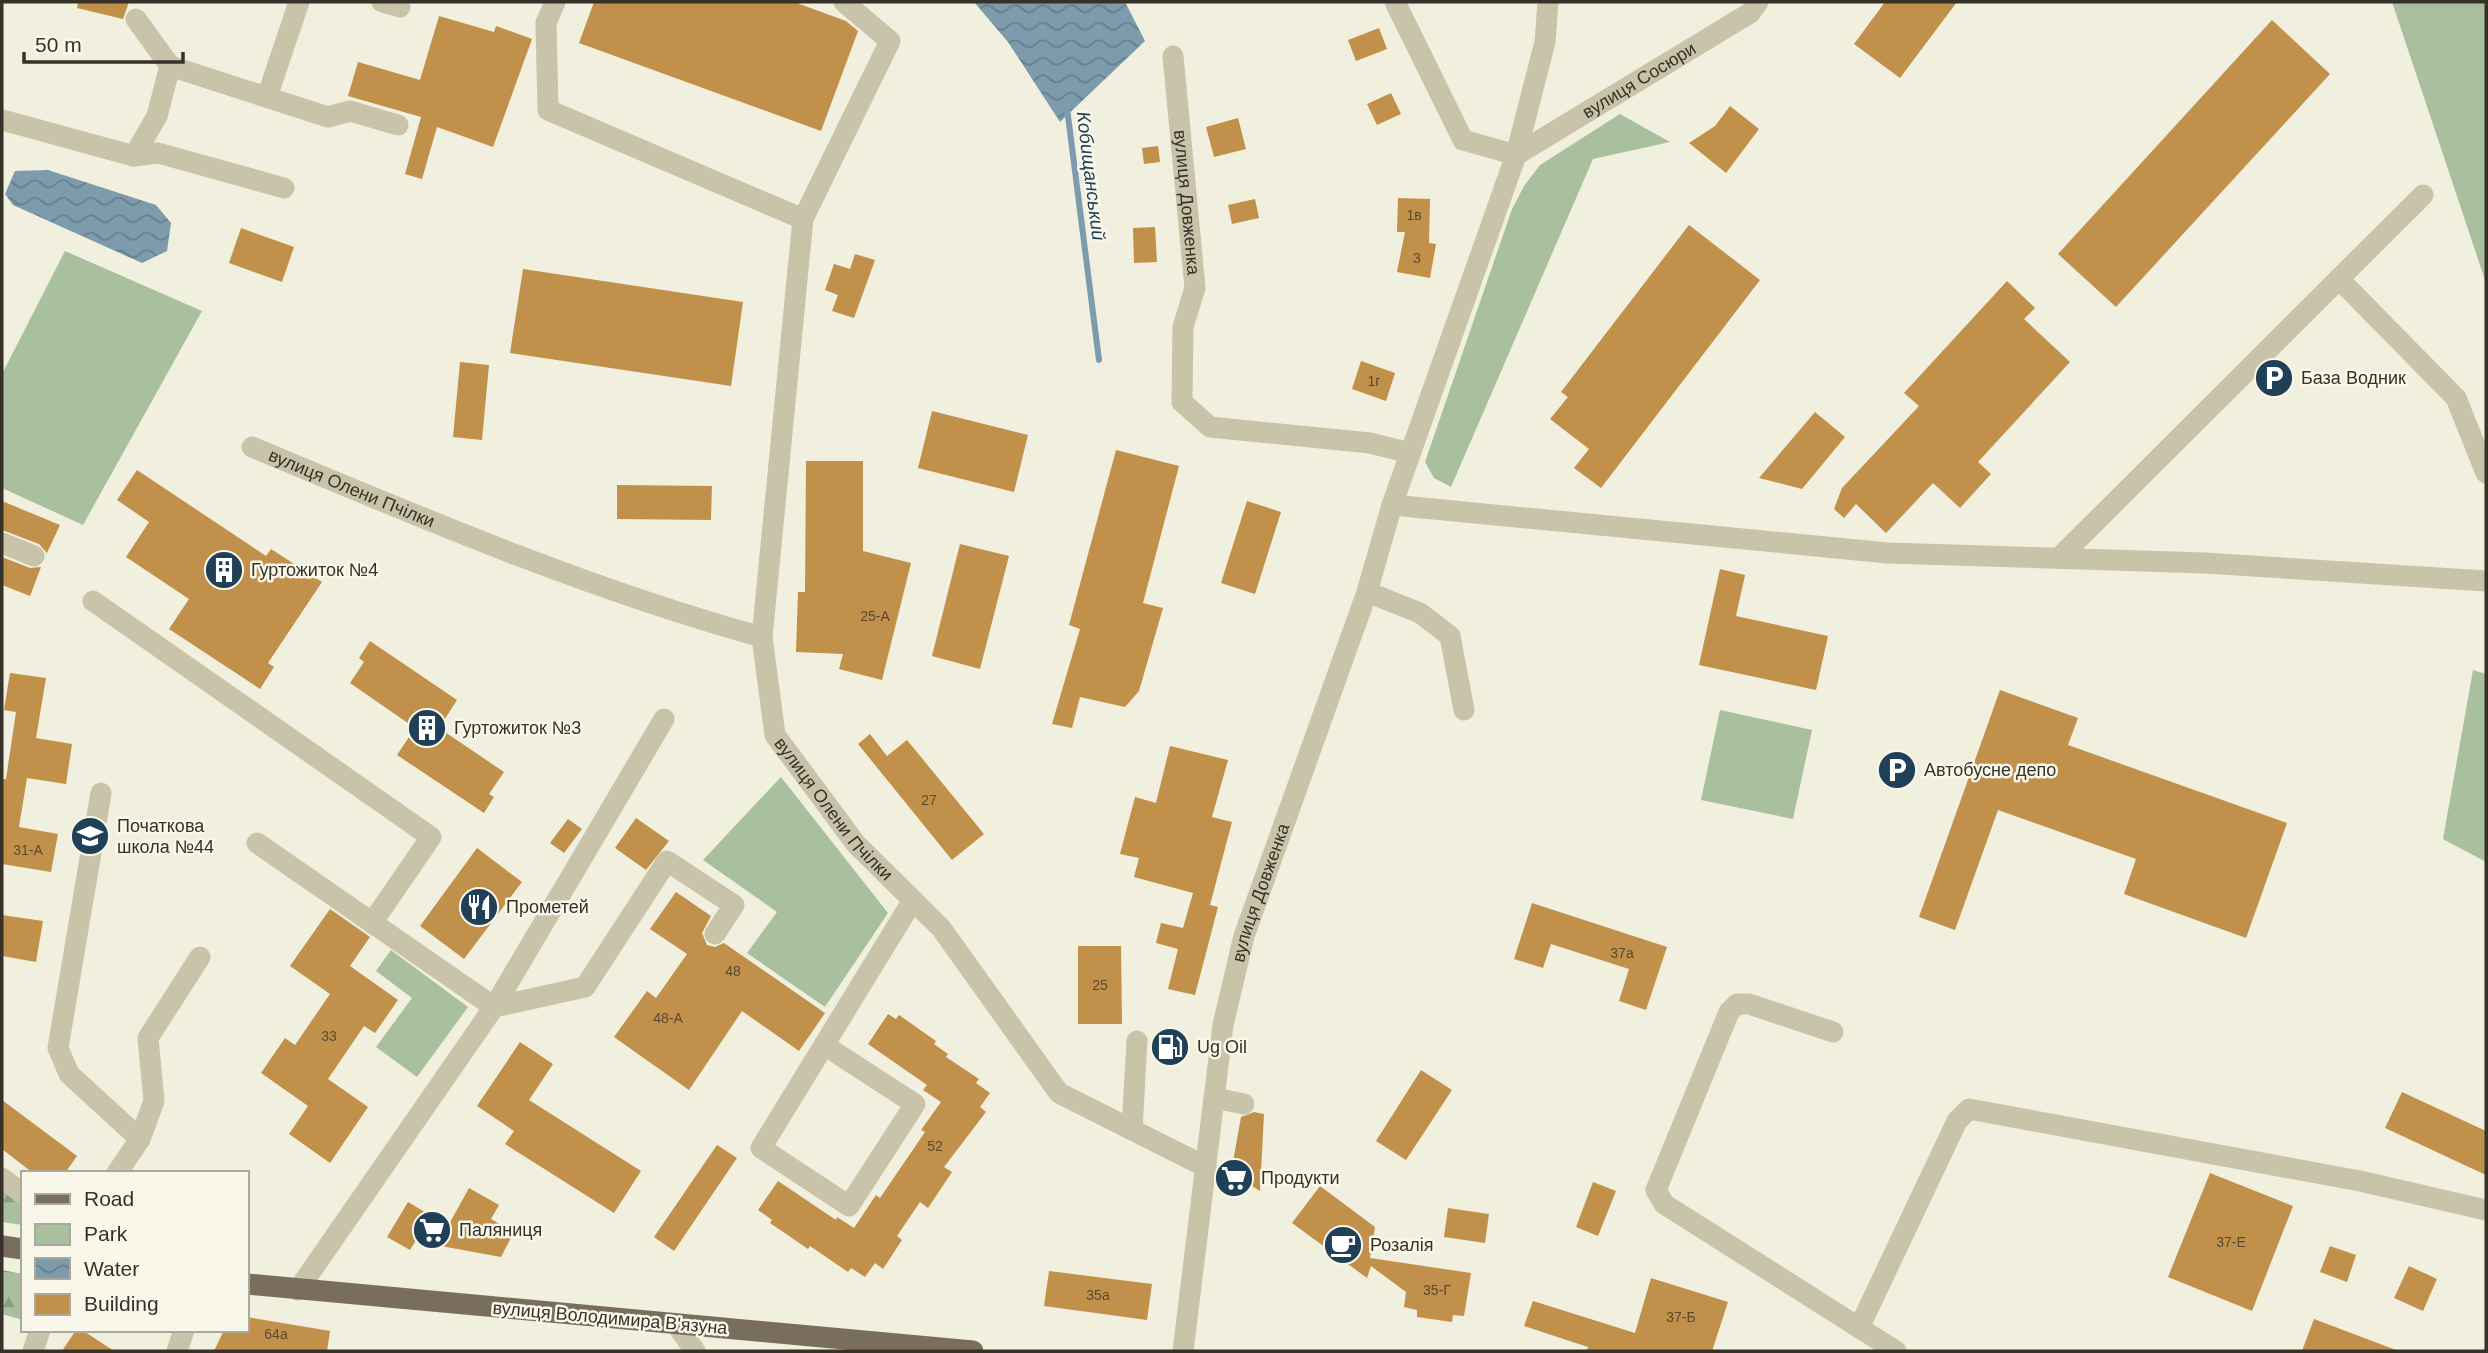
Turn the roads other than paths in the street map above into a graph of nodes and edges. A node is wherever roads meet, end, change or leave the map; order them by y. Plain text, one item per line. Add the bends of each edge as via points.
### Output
1 (299, 2) edge
2 (555, 2) edge
3 (844, 2) edge
4 (1395, 2) edge
5 (1548, 2) edge
6 (1758, 2) edge
7 (136, 19) dead end
8 (1173, 56) dead end
9 (170, 66) junction
10 (267, 97) junction
11 (2, 120) edge
12 (398, 125) dead end
13 (1516, 155) junction
14 (134, 156) junction
15 (284, 187) dead end
16 (2423, 195) dead end
17 (803, 219) junction
18 (2339, 279) junction
19 (252, 447) dead end
20 (1410, 453) junction
21 (2486, 473) edge
22 (1392, 506) junction
23 (2, 543) edge
24 (33, 556) dead end
25 (2060, 557) junction
26 (2486, 581) edge
27 (1367, 592) junction
28 (93, 601) dead end
29 (762, 637) junction
30 (1464, 710) dead end
31 (664, 719) dead end
32 (101, 793) dead end
33 (257, 843) dead end
34 (913, 900) junction
35 (372, 923) junction
36 (715, 934) dead end
37 (200, 957) dead end
38 (494, 1007) junction
39 (1833, 1032) dead end
40 (1137, 1041) dead end
41 (824, 1045) junction
42 (1214, 1098) junction
43 (1244, 1104) dead end
44 (1132, 1130) junction
45 (140, 1139) junction
46 (1206, 1167) junction
47 (118, 1171) edge
48 (2, 1178) edge
49 (21, 1192) edge
50 (2486, 1210) edge
51 (2, 1246) edge
52 (21, 1249) edge
53 (248, 1284) edge
54 (298, 1290) junction
55 (676, 1324) junction
56 (1859, 1328) junction
57 (39, 1332) edge
58 (183, 1332) edge
59 (897, 1348) edge
60 (33, 1351) edge
61 (177, 1351) edge
62 (695, 1351) edge
63 (973, 1351) edge
64 (1183, 1351) edge
65 (1896, 1351) edge

1 - 10 street
2 - 17 street via 546,23 548,110
3 - 17 street via 890,41
4 - 13 street via 1463,140
5 - 13 street, вулиця Довженка via 1545,42
6 - 13 street, вулиця Сосюри via 1750,13
7 - 9 street
8 - 20 street, вулиця Довженка via 1195,288 1183,327 1182,402 1210,427 1319,436
9 - 10 street
9 - 14 street via 157,116
10 - 12 street via 328,117 350,111
11 - 14 street
13 - 20 street, вулиця Довженка
14 - 15 street via 158,153
16 - 18 street
17 - 29 street
18 - 21 street via 2456,398
18 - 25 street
19 - 29 street, вулиця Олени Пчілки via 415,515 695,618
20 - 22 street, вулиця Довженка
22 - 25 street via 1888,553
22 - 27 street, вулиця Довженка
23 - 24 street
25 - 26 street
27 - 30 street via 1420,612 1450,636
27 - 42 street, вулиця Довженка via 1244,936 1223,1024
28 - 35 street via 431,837
29 - 34 street, вулиця Олени Пчілки via 775,735 856,844
31 - 38 street
32 - 45 street via 58,1048 69,1074
33 - 35 street
34 - 41 street
34 - 44 street, вулиця Олени Пчілки via 941,928 1059,1093
35 - 38 street
36 - 38 street via 734,905 667,862 585,987
37 - 45 street via 148,1038 154,1101
38 - 54 street
39 - 56 street via 1737,1004 1729,1012 1656,1189 1664,1204
40 - 44 street
41 - 41 street via 761,1148 849,1206 915,1104
42 - 43 street
42 - 46 street, вулиця Довженка
44 - 46 street, вулиця Олени Пчілки
45 - 47 street
46 - 64 street, вулиця Довженка
48 - 49 street
50 - 56 street via 2360,1181 1969,1109 1957,1121
51 - 52 main road
53 - 54 main road, вулиця Володимира В'язуна
54 - 55 main road, вулиця Володимира В'язуна
55 - 59 main road, вулиця Володимира В'язуна
55 - 62 street
56 - 65 street
57 - 60 street
58 - 61 street
59 - 63 main road, вулиця Володимира В'язуна

